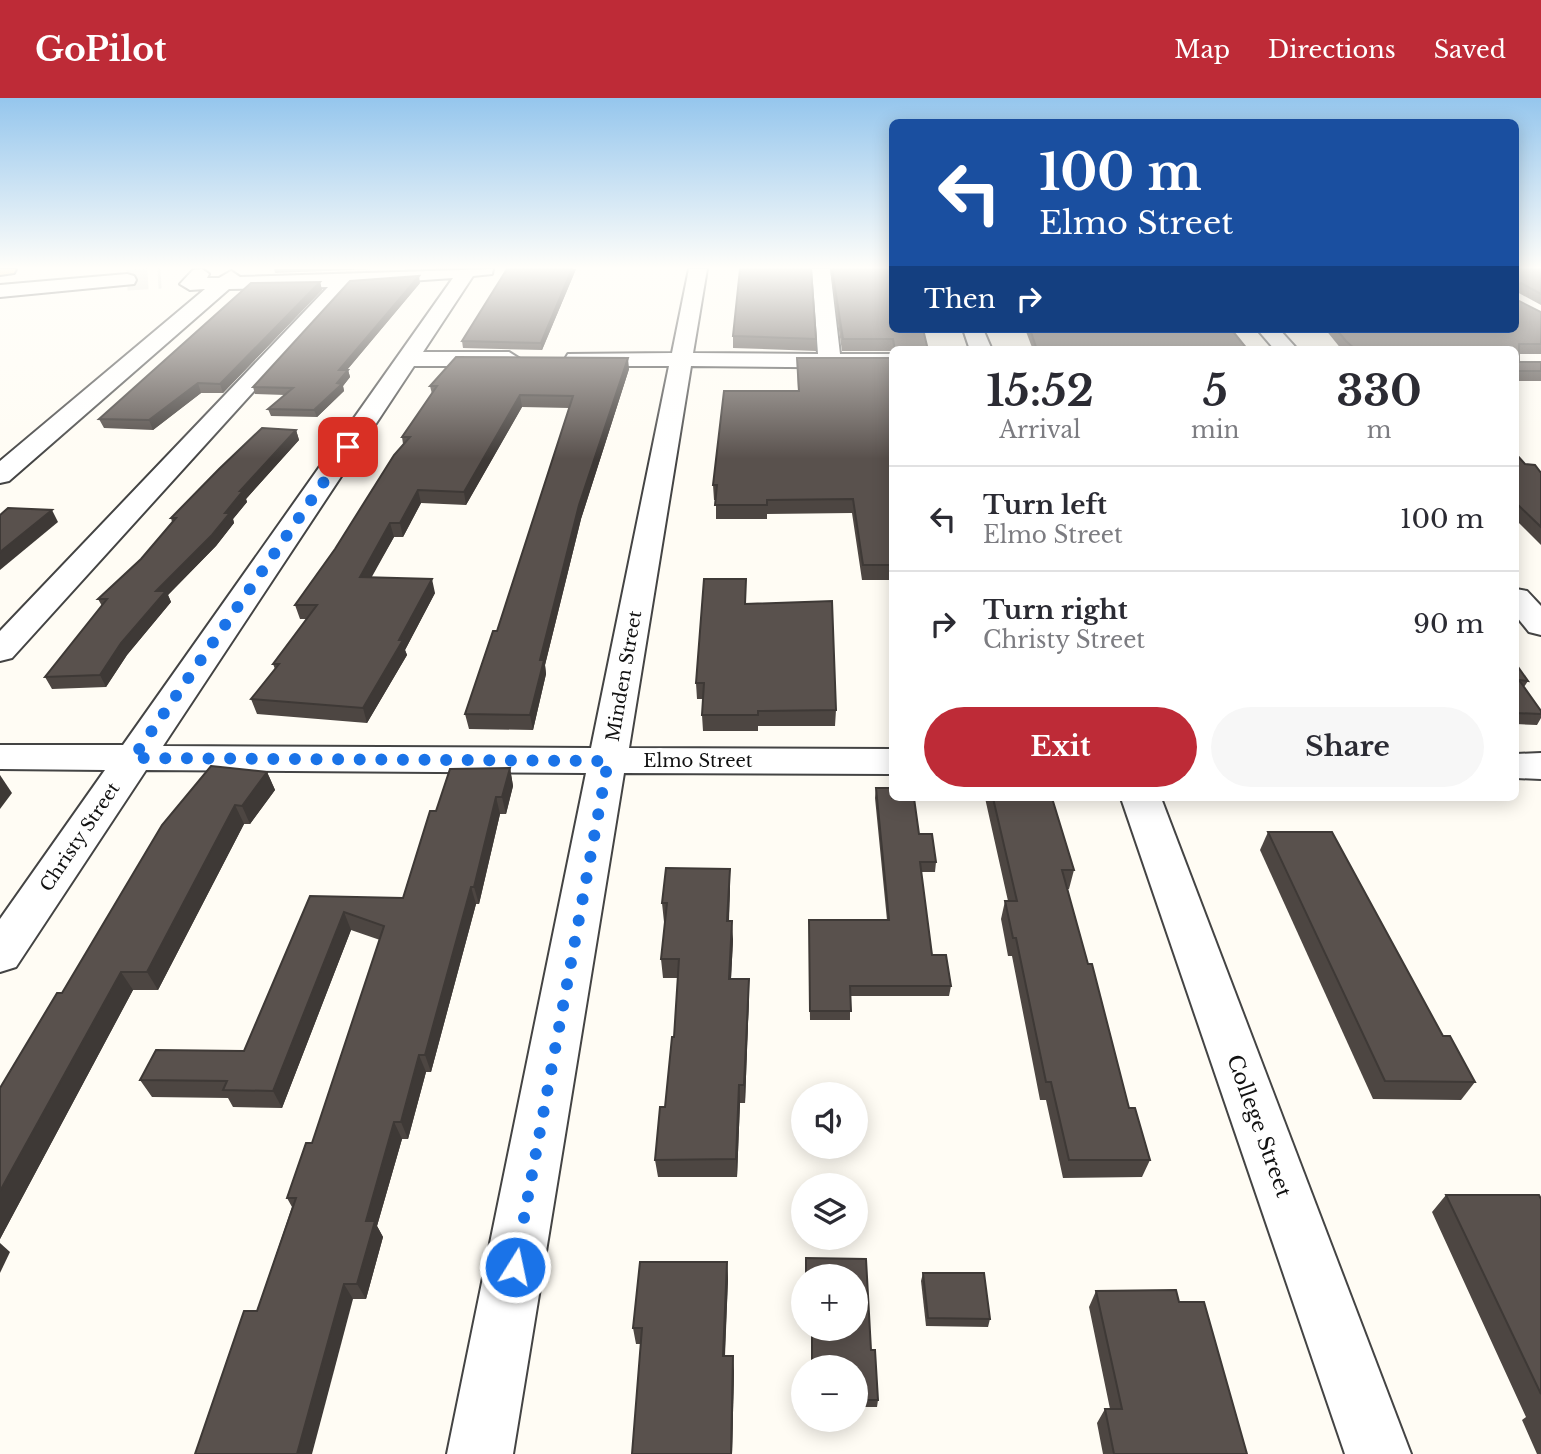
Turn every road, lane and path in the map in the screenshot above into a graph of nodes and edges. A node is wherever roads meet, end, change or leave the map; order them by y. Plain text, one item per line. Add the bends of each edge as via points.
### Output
1 (167, 332) edge
2 (296, 332) edge
3 (427, 332) edge
4 (686, 332) edge
5 (827, 332) edge
6 (1272, 333) edge
7 (1283, 346) edge
8 (409, 359) junction
9 (531, 359) edge
10 (558, 359) edge
11 (681, 360) junction
12 (830, 360) junction
13 (889, 360) edge
14 (0, 475) edge
15 (1519, 601) edge
16 (1541, 625) edge
17 (0, 651) edge
18 (0, 757) edge
19 (133, 758) junction
20 (608, 761) junction
21 (889, 762) edge
22 (1519, 766) edge
23 (1541, 766) edge
24 (1142, 801) edge
25 (0, 954) edge
26 (480, 1454) edge
27 (1378, 1454) edge

1 - 14 street
2 - 17 street
3 - 8 street, Christy Street
4 - 11 street, Minden Street
5 - 12 street
6 - 7 street
8 - 9 street
8 - 19 street, Christy Street
10 - 11 street
11 - 12 street
11 - 20 street, Minden Street
12 - 13 street
15 - 16 street
18 - 19 street, Elmo Street
19 - 20 street, Elmo Street
19 - 25 street, Christy Street
20 - 21 street, Elmo Street
20 - 26 street, Minden Street
22 - 23 street
24 - 27 street, College Street

